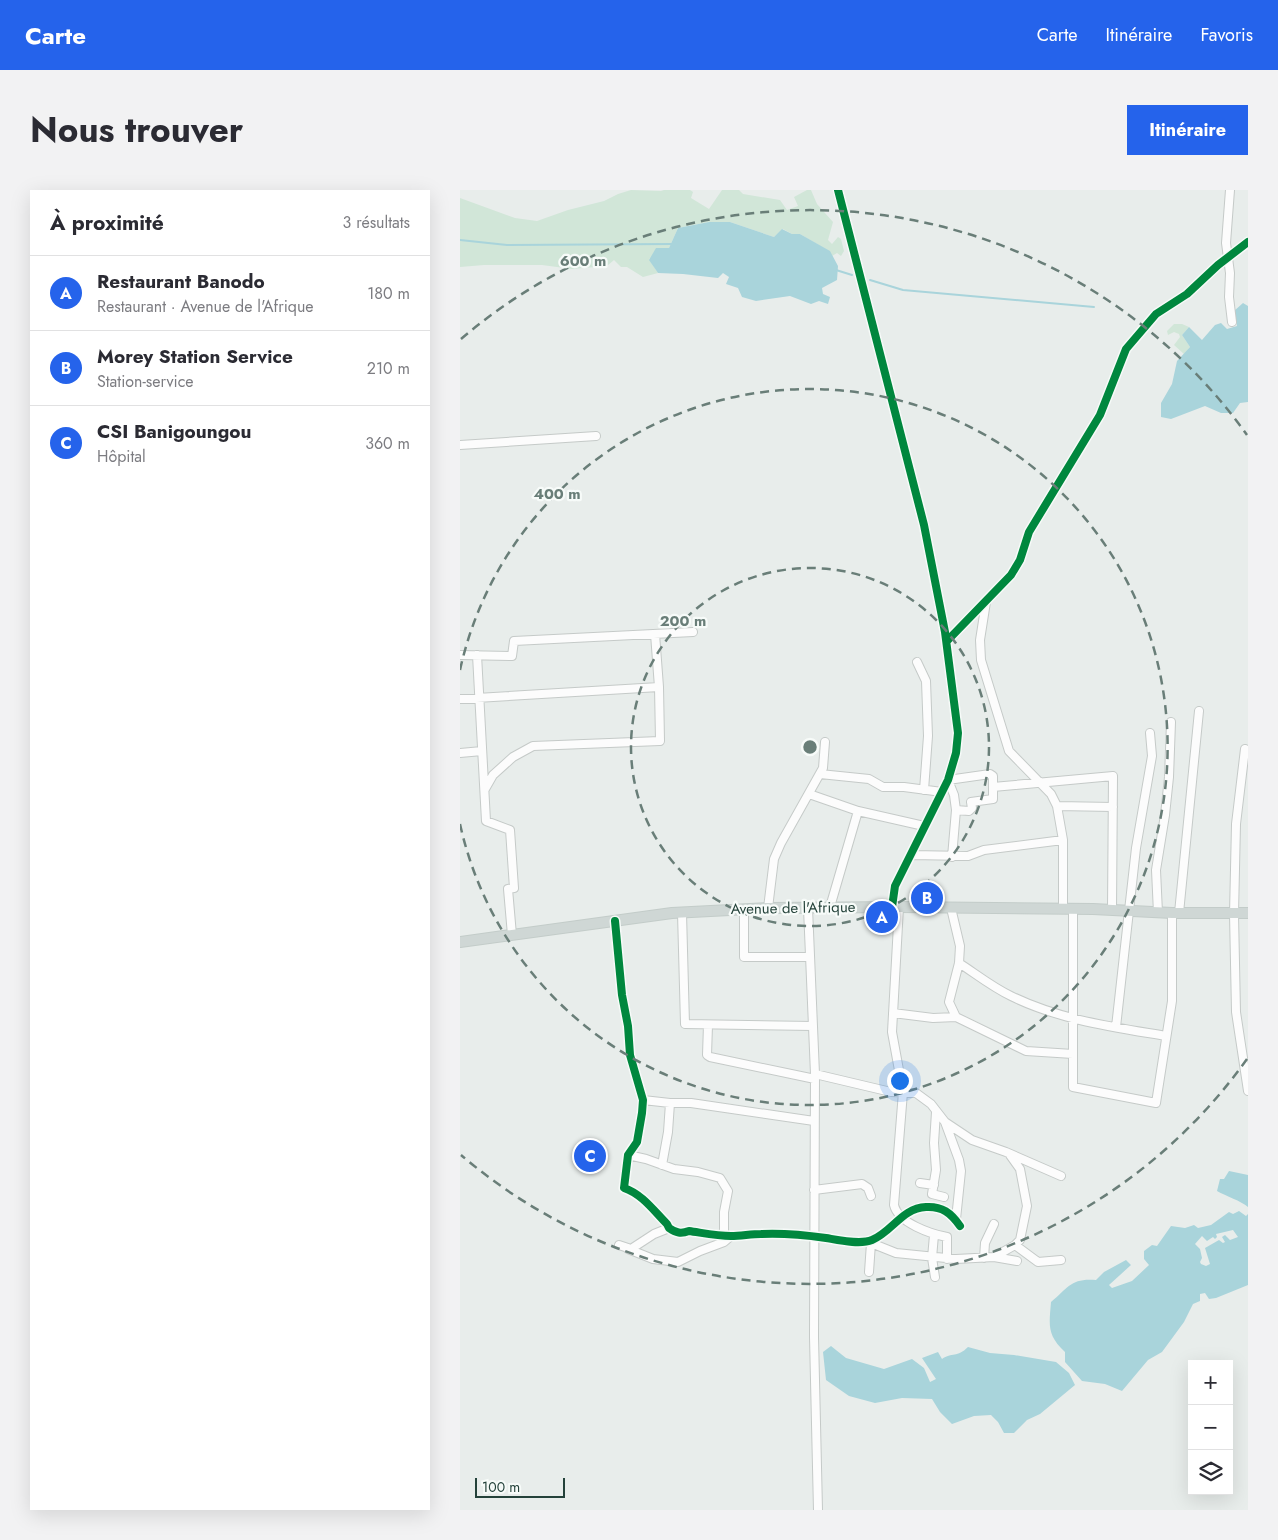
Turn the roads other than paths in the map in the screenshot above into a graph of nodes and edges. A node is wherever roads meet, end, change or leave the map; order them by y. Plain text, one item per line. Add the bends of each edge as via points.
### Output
1 (838, 190) edge
2 (1230, 190) edge
3 (1248, 242) edge
4 (1228, 257) junction
5 (1232, 322) dead end
6 (596, 436) dead end
7 (460, 446) edge
8 (986, 601) junction
9 (693, 632) dead end
10 (655, 634) junction
11 (946, 641) junction
12 (460, 655) edge
13 (477, 655) junction
14 (917, 662) dead end
15 (659, 687) junction
16 (479, 698) junction
17 (460, 699) edge
18 (1199, 711) dead end
19 (1171, 722) dead end
20 (1150, 733) dead end
21 (825, 742) dead end
22 (1245, 749) dead end
23 (482, 751) junction
24 (460, 753) edge
25 (820, 774) junction
26 (948, 780) junction
27 (1039, 782) junction
28 (994, 787) junction
29 (924, 790) junction
30 (484, 791) junction
31 (942, 792) junction
32 (809, 794) junction
33 (1057, 806) junction
34 (1113, 807) junction
35 (956, 810) junction
36 (858, 811) junction
37 (924, 826) junction
38 (1062, 840) junction
39 (911, 855) junction
40 (952, 856) junction
41 (830, 907) junction
42 (896, 907) junction
43 (744, 908) junction
44 (768, 908) junction
45 (808, 908) junction
46 (951, 908) junction
47 (1068, 909) junction
48 (1112, 910) junction
49 (1130, 912) junction
50 (682, 913) junction
51 (1158, 913) junction
52 (1175, 913) junction
53 (1248, 913) edge
54 (1234, 914) junction
55 (615, 921) junction
56 (512, 935) junction
57 (460, 942) edge
58 (810, 957) junction
59 (959, 963) junction
60 (893, 1013) junction
61 (956, 1017) junction
62 (1074, 1020) junction
63 (708, 1025) junction
64 (813, 1026) junction
65 (1116, 1028) junction
66 (1166, 1036) junction
67 (1073, 1054) junction
68 (815, 1076) junction
69 (1248, 1091) edge
70 (903, 1092) junction
71 (643, 1100) junction
72 (670, 1103) junction
73 (936, 1112) junction
74 (814, 1121) junction
75 (945, 1122) junction
76 (1006, 1152) junction
77 (628, 1155) junction
78 (662, 1165) junction
79 (1061, 1176) dead end
80 (920, 1183) dead end
81 (934, 1185) junction
82 (814, 1190) junction
83 (871, 1196) dead end
84 (944, 1197) dead end
85 (902, 1217) junction
86 (994, 1224) dead end
87 (669, 1228) junction
88 (934, 1235) junction
89 (727, 1236) junction
90 (814, 1236) junction
91 (871, 1242) junction
92 (619, 1245) dead end
93 (1015, 1245) junction
94 (628, 1249) junction
95 (994, 1257) junction
96 (932, 1258) junction
97 (984, 1258) junction
98 (946, 1259) junction
99 (1061, 1260) dead end
100 (1016, 1261) dead end
101 (869, 1272) dead end
102 (936, 1277) dead end
103 (818, 1510) edge

1 - 11 street via 924,524
2 - 4 street
3 - 4 street
4 - 5 street
4 - 8 street via 1187,294 1156,314 1126,349 1100,415 1029,532 1012,575
6 - 7 street
8 - 11 street
8 - 27 street via 980,640 981,660 1009,751
9 - 10 street
10 - 13 street via 514,641 512,656
10 - 15 street
11 - 26 street via 958,733
12 - 13 street
13 - 16 street
14 - 29 street via 926,681 928,736
15 - 16 street
15 - 30 street via 660,741 533,746 513,757 493,775
16 - 17 street
16 - 23 street
18 - 52 street
19 - 51 street via 1169,777 1156,870
20 - 49 street via 1152,756 1136,848
21 - 25 street via 824,768
22 - 54 street via 1236,824
23 - 24 street
23 - 30 street
25 - 29 street via 869,779 883,787
25 - 32 street
26 - 28 street via 990,774
26 - 31 street
26 - 35 street
27 - 28 street
27 - 33 street
27 - 34 street via 1112,776
28 - 35 street via 992,800 971,802 969,811
29 - 31 street
30 - 56 street via 486,821 510,830 514,888 508,889
31 - 37 street
32 - 36 street
32 - 44 street via 774,860
33 - 34 street
33 - 38 street
34 - 48 street
35 - 40 street
36 - 37 street
36 - 41 street
37 - 39 street
38 - 40 street
38 - 47 street
39 - 40 street
39 - 42 street via 895,886
41 - 42 main road, Avenue de l'Afrique
41 - 45 main road, Avenue de l'Afrique
42 - 46 main road, Avenue de l'Afrique
42 - 60 street
43 - 44 main road, Avenue de l'Afrique
43 - 50 main road, Avenue de l'Afrique
43 - 58 street via 744,956
44 - 45 main road, Avenue de l'Afrique
45 - 58 street
46 - 47 main road, Avenue de l'Afrique
46 - 59 street via 960,946
47 - 48 main road, Avenue de l'Afrique
47 - 62 street
48 - 49 main road, Avenue de l'Afrique
49 - 51 main road, Avenue de l'Afrique
49 - 65 street
50 - 55 main road, Avenue de l'Afrique
50 - 63 street via 685,1024
51 - 52 main road, Avenue de l'Afrique
52 - 54 main road, Avenue de l'Afrique
52 - 66 street via 1172,1001
53 - 54 main road, Avenue de l'Afrique
54 - 69 street via 1236,1012
55 - 56 main road, Avenue de l'Afrique
55 - 71 street via 630,1055
56 - 57 main road, Avenue de l'Afrique
58 - 64 street
59 - 61 street via 949,1002
59 - 62 street via 1010,996
60 - 61 street
60 - 70 street via 892,1032
61 - 67 street via 1026,1051
62 - 65 street
62 - 67 street
63 - 64 street
63 - 68 street via 709,1057
64 - 68 street
65 - 66 street
66 - 67 street via 1156,1103 1073,1087
68 - 70 street
68 - 74 street
70 - 73 street via 916,1092
70 - 85 street via 894,1205
71 - 72 street
71 - 77 street via 637,1142
72 - 74 street via 691,1103
72 - 78 street
73 - 75 street
73 - 81 street
74 - 82 street
75 - 76 street via 972,1140
75 - 85 street via 961,1170 958,1223 945,1210 933,1207 918,1208
76 - 79 street
76 - 93 street via 1020,1169 1026,1206 1020,1240
77 - 78 street
77 - 87 street via 624,1188 649,1205
78 - 89 street via 720,1178 728,1191 724,1212
80 - 81 street
81 - 84 street via 932,1194
82 - 83 street via 862,1184
82 - 90 street
85 - 88 street
85 - 91 street
86 - 97 street via 981,1242
87 - 89 street via 683,1234 689,1231
87 - 94 street
88 - 96 street
88 - 98 street via 947,1237
89 - 90 street
89 - 94 street via 724,1242 678,1262
90 - 91 street
90 - 103 street
91 - 96 street via 896,1253
91 - 101 street
92 - 94 street
93 - 95 street
93 - 99 street via 1038,1262
95 - 97 street
95 - 100 street
96 - 98 street
96 - 102 street
97 - 98 street

